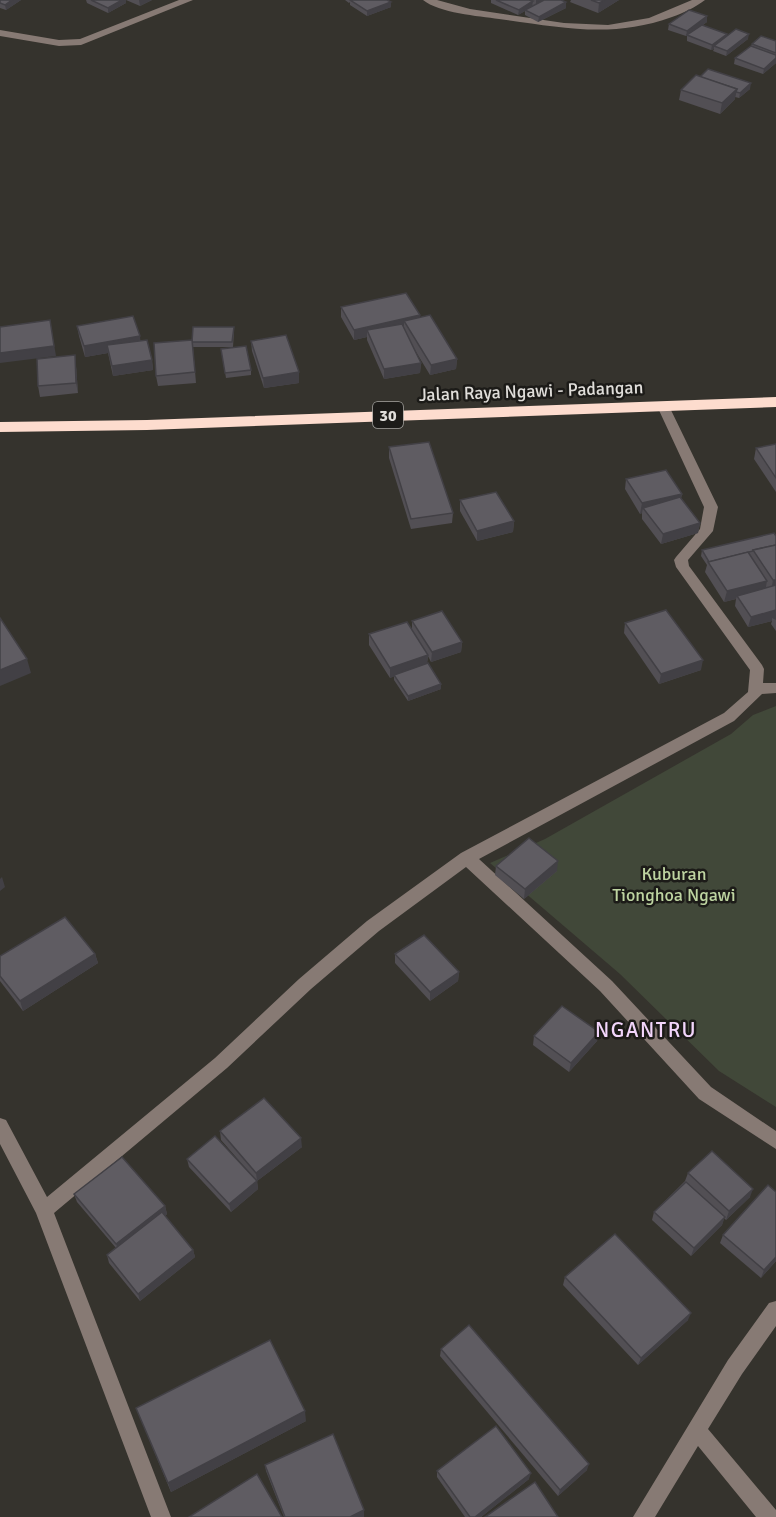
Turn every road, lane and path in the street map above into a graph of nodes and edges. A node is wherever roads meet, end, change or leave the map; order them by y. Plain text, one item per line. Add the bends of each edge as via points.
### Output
1 (188, 0) edge
2 (428, 0) edge
3 (700, 0) edge
4 (0, 33) edge
5 (776, 402) edge
6 (663, 406) junction
7 (0, 427) edge
8 (776, 688) edge
9 (757, 689) junction
10 (467, 858) junction
11 (0, 1126) edge
12 (776, 1141) edge
13 (44, 1210) junction
14 (776, 1310) edge
15 (696, 1428) junction
16 (161, 1517) edge
17 (644, 1517) edge
18 (769, 1517) edge

1 - 4 street via 81,42 59,43
2 - 3 street via 464,10 582,29 652,22
5 - 6 highway, Jalan Raya Ngawi - Padangan / 30
6 - 7 highway, Jalan Raya Ngawi - Padangan / 30
6 - 9 street via 711,507 706,535 688,549 681,560 683,567 757,669
8 - 9 street
9 - 10 street via 729,717
10 - 12 street via 606,986 705,1093
10 - 13 street via 374,926 220,1063
11 - 13 street
13 - 16 street
14 - 15 street
15 - 17 street
15 - 18 street

